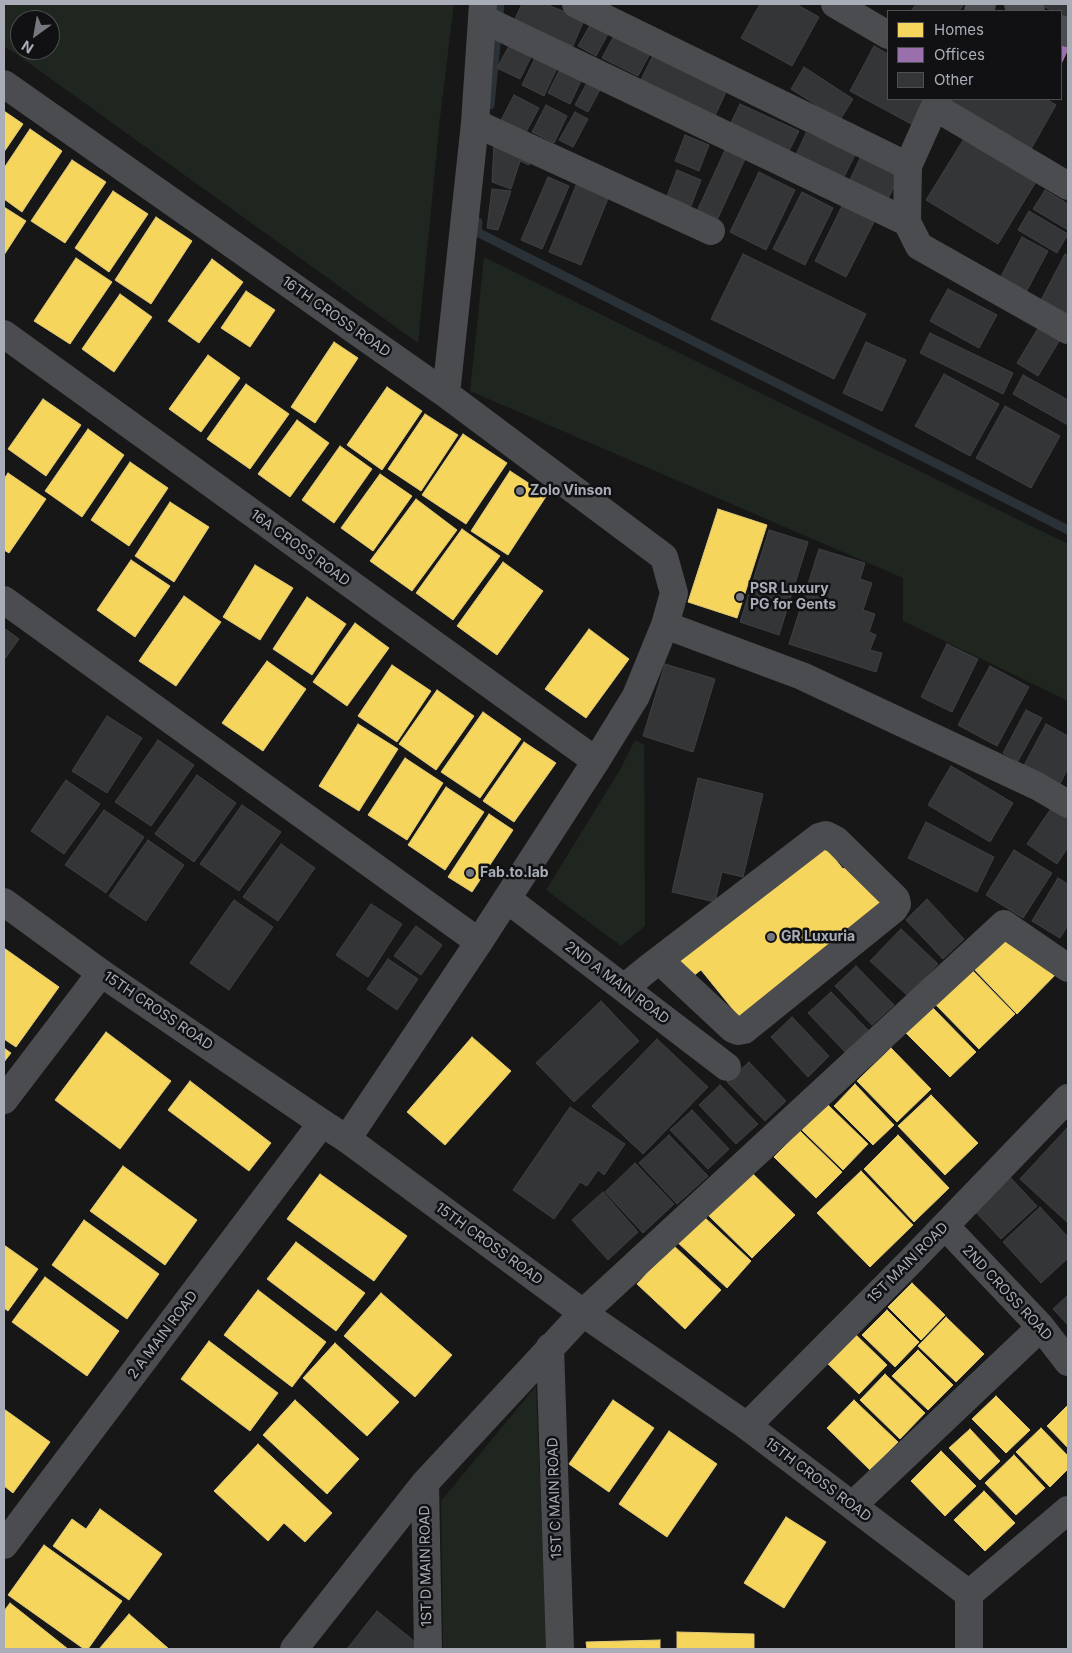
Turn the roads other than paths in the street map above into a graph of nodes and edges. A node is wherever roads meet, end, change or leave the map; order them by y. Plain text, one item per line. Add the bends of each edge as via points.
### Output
1 (576, 4) edge
2 (835, 4) edge
3 (1018, 4) edge
4 (1029, 10) edge
5 (483, 12) edge
6 (887, 34) edge
7 (4, 84) edge
8 (937, 103) edge
9 (475, 123) junction
10 (908, 166) junction
11 (1068, 186) edge
12 (907, 222) junction
13 (711, 231) dead end
14 (1068, 330) edge
15 (4, 334) edge
16 (446, 394) junction
17 (4, 600) edge
18 (665, 625) junction
19 (596, 761) junction
20 (1068, 804) edge
21 (507, 899) junction
22 (4, 902) edge
23 (479, 942) junction
24 (659, 960) junction
25 (1068, 968) edge
26 (101, 973) junction
27 (624, 988) junction
28 (727, 1067) dead end
29 (4, 1100) edge
30 (1065, 1107) edge
31 (322, 1123) junction
32 (347, 1138) junction
33 (945, 1226) junction
34 (583, 1313) junction
35 (1041, 1327) junction
36 (550, 1347) junction
37 (1068, 1362) edge
38 (747, 1426) junction
39 (424, 1483) junction
40 (853, 1505) junction
41 (1068, 1510) edge
42 (4, 1545) edge
43 (969, 1594) junction
44 (294, 1649) edge
45 (428, 1649) edge
46 (560, 1649) edge
47 (969, 1649) edge

1 - 10 street
2 - 6 street
3 - 4 street
5 - 9 street
5 - 12 street
7 - 16 street, 16TH CROSS ROAD
8 - 10 street
8 - 11 street
9 - 13 street
9 - 16 street
10 - 12 street
12 - 14 street via 919,246
15 - 19 street, 16A CROSS ROAD
16 - 18 street, 16TH CROSS ROAD via 664,557 674,592
17 - 23 street
18 - 19 street via 636,696
18 - 20 street via 802,676 1037,786
19 - 21 street
21 - 23 street
21 - 27 street, 2ND A MAIN ROAD
22 - 26 street, 15TH CROSS ROAD
23 - 32 street
24 - 24 street via 826,835 836,840 896,899 894,909 738,1032
24 - 27 street
25 - 34 street via 1004,924
26 - 29 street
26 - 31 street, 15TH CROSS ROAD
27 - 28 street, 2ND A MAIN ROAD
30 - 33 street, 1ST MAIN ROAD
31 - 32 street, 15TH CROSS ROAD
31 - 42 street, 2 A MAIN ROAD
32 - 34 street, 15TH CROSS ROAD
33 - 35 street, 2ND CROSS ROAD
33 - 38 street, 1ST MAIN ROAD
34 - 36 street
34 - 38 street, 15TH CROSS ROAD
35 - 37 street, 2ND CROSS ROAD
35 - 40 street
36 - 39 street
36 - 46 street, 1ST C MAIN ROAD
38 - 40 street, 15TH CROSS ROAD
39 - 44 street
39 - 45 street, 1ST D MAIN ROAD
40 - 43 street, 15TH CROSS ROAD
41 - 43 street
43 - 47 street

